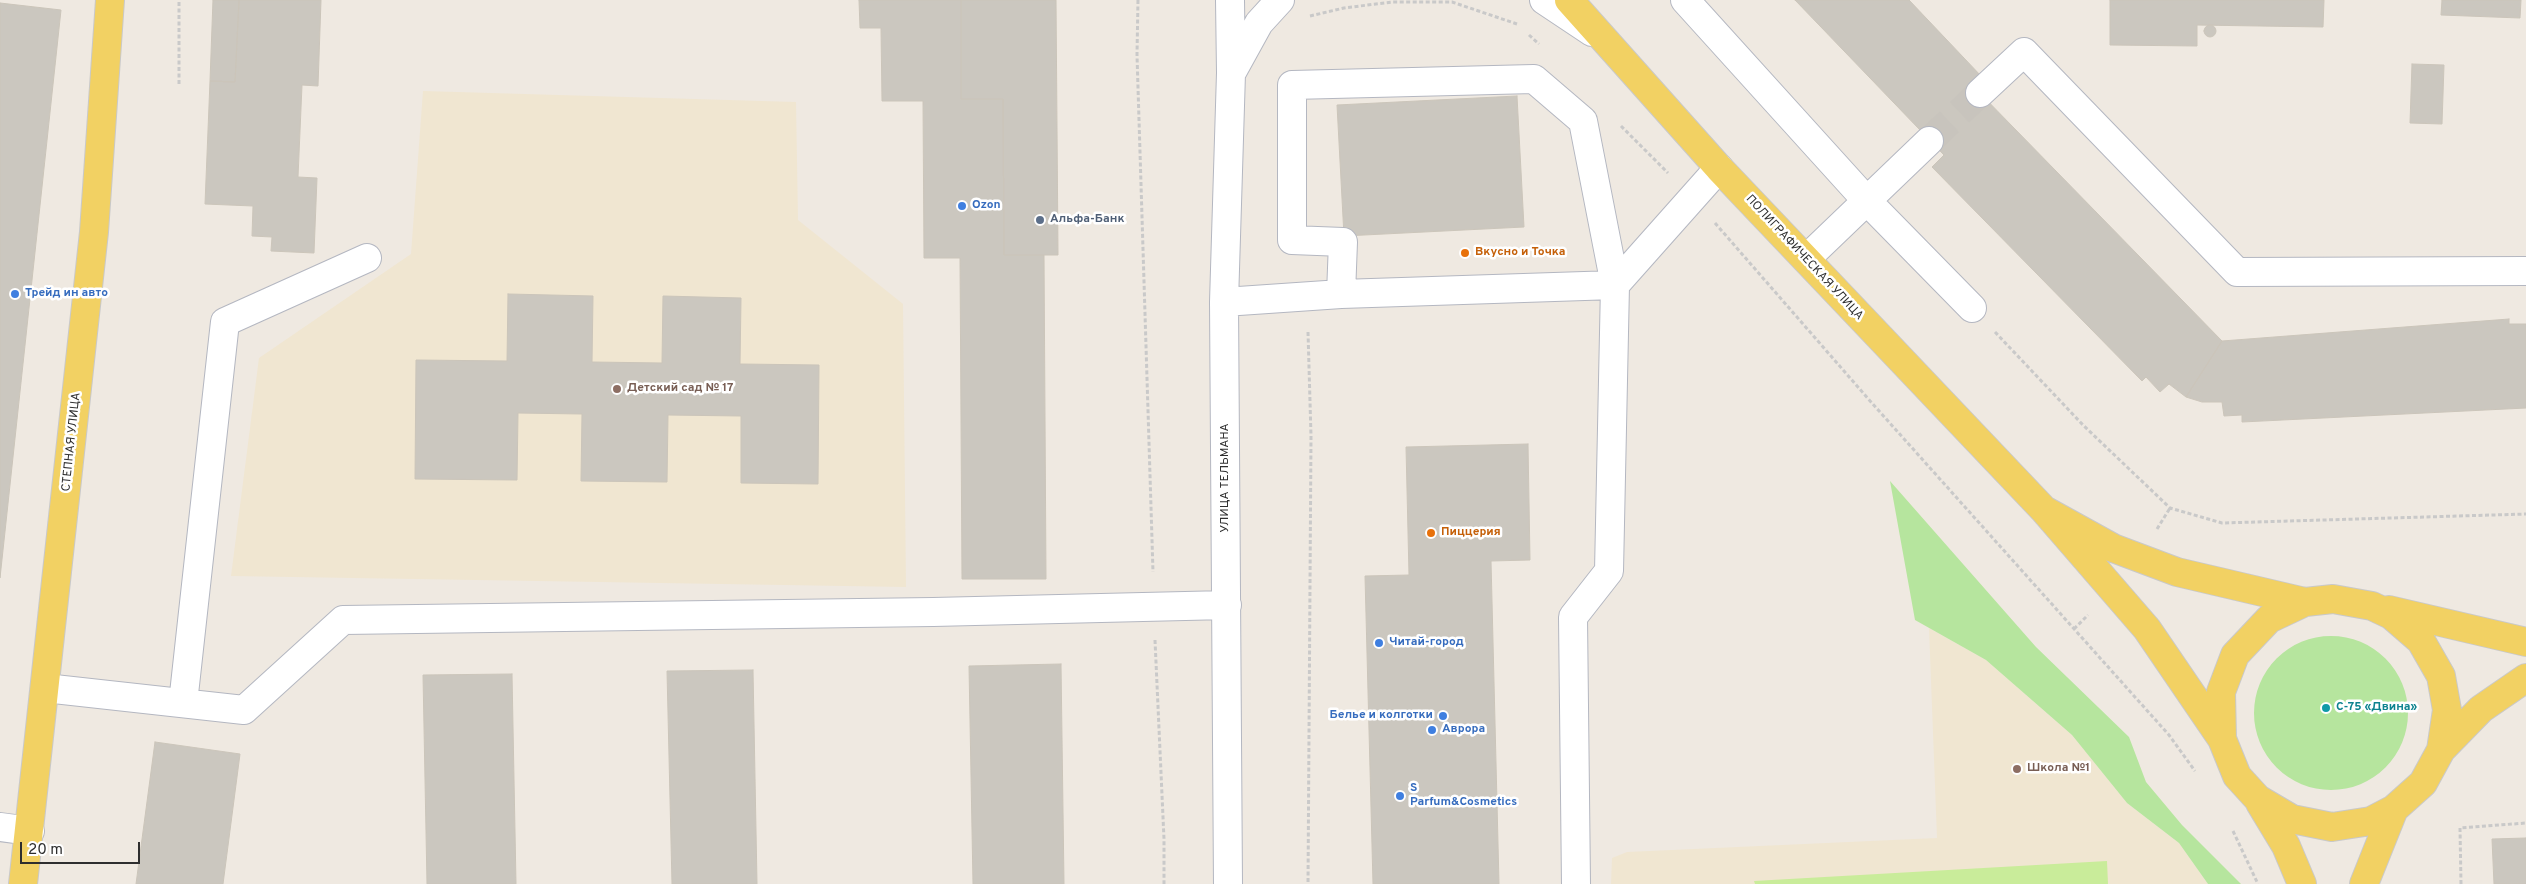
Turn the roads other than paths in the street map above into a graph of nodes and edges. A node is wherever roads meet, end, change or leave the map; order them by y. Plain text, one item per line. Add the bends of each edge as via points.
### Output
1 (110, 0) edge
2 (1230, 0) edge
3 (1280, 0) edge
4 (1544, 0) edge
5 (1569, 0) edge
6 (1685, 0) edge
7 (1609, 44) junction
8 (1231, 73) junction
9 (1980, 93) tunnel mouth
10 (1929, 141) tunnel mouth
11 (1720, 168) junction
12 (1867, 201) junction
13 (367, 258) dead end
14 (1806, 259) junction
15 (2526, 271) edge
16 (1615, 285) junction
17 (1341, 294) junction
18 (1224, 302) junction
19 (1972, 308) road end
20 (2044, 510) junction
21 (2306, 602) junction
22 (1227, 605) junction
23 (2372, 606) junction
24 (2526, 642) edge
25 (2526, 678) edge
26 (45, 688) junction
27 (182, 703) junction
28 (2222, 739) junction
29 (2441, 750) junction
30 (2258, 799) junction
31 (2394, 809) junction
32 (0, 827) edge
33 (30, 831) junction
34 (23, 884) edge
35 (1228, 884) edge
36 (1576, 884) edge
37 (2302, 884) edge
38 (2364, 884) edge

1 - 26 main road, СТЕПНАЯ УЛИЦА via 94,232
2 - 8 street, УЛИЦА ТЕЛЬМАНА
3 - 8 street, УЛИЦА ТЕЛЬМАНА via 1259,23
4 - 7 street
5 - 7 main road, ПОЛИГРАФИЧЕСКАЯ УЛИЦА
6 - 12 street
7 - 11 main road, ПОЛИГРАФИЧЕСКАЯ УЛИЦА
8 - 18 street, УЛИЦА ТЕЛЬМАНА
9 - 15 street via 2024,52 2237,272
10 - 12 street
11 - 14 main road, ПОЛИГРАФИЧЕСКАЯ УЛИЦА
11 - 16 street
12 - 14 street
12 - 19 street
13 - 27 street via 225,322
14 - 20 main road, ПОЛИГРАФИЧЕСКАЯ УЛИЦА
16 - 17 street
16 - 17 street via 1583,121 1534,78 1292,85 1292,240 1343,242
16 - 36 street via 1609,571 1573,617
17 - 18 street
18 - 22 street, УЛИЦА ТЕЛЬМАНА
20 - 21 main road, ПОЛИГРАФИЧЕСКАЯ УЛИЦА via 2113,548 2176,572
20 - 28 main road, ПОЛИГРАФИЧЕСКАЯ УЛИЦА via 2147,629
21 - 23 main road, ПОЛИГРАФИЧЕСКАЯ УЛИЦА via 2333,599
21 - 28 main road, ПОЛИГРАФИЧЕСКАЯ УЛИЦА via 2269,619 2234,655 2221,692
22 - 27 street via 343,620 244,710
22 - 35 street, УЛИЦА ТЕЛЬМАНА
23 - 24 main road, ПОЛИГРАФИЧЕСКАЯ УЛИЦА
23 - 29 main road, ПОЛИГРАФИЧЕСКАЯ УЛИЦА via 2391,615 2421,641 2441,676 2447,710
25 - 29 main road, ПОЛИГРАФИЧЕСКАЯ УЛИЦА via 2481,709
26 - 27 street
26 - 33 main road, СТЕПНАЯ УЛИЦА
28 - 30 main road, ПОЛИГРАФИЧЕСКАЯ УЛИЦА via 2237,776
29 - 31 main road, ПОЛИГРАФИЧЕСКАЯ УЛИЦА via 2423,783
30 - 31 main road, ПОЛИГРАФИЧЕСКАЯ УЛИЦА via 2292,819 2332,827 2371,821
30 - 37 main road via 2286,846
31 - 38 main road
32 - 33 street
33 - 34 main road, СТЕПНАЯ УЛИЦА

